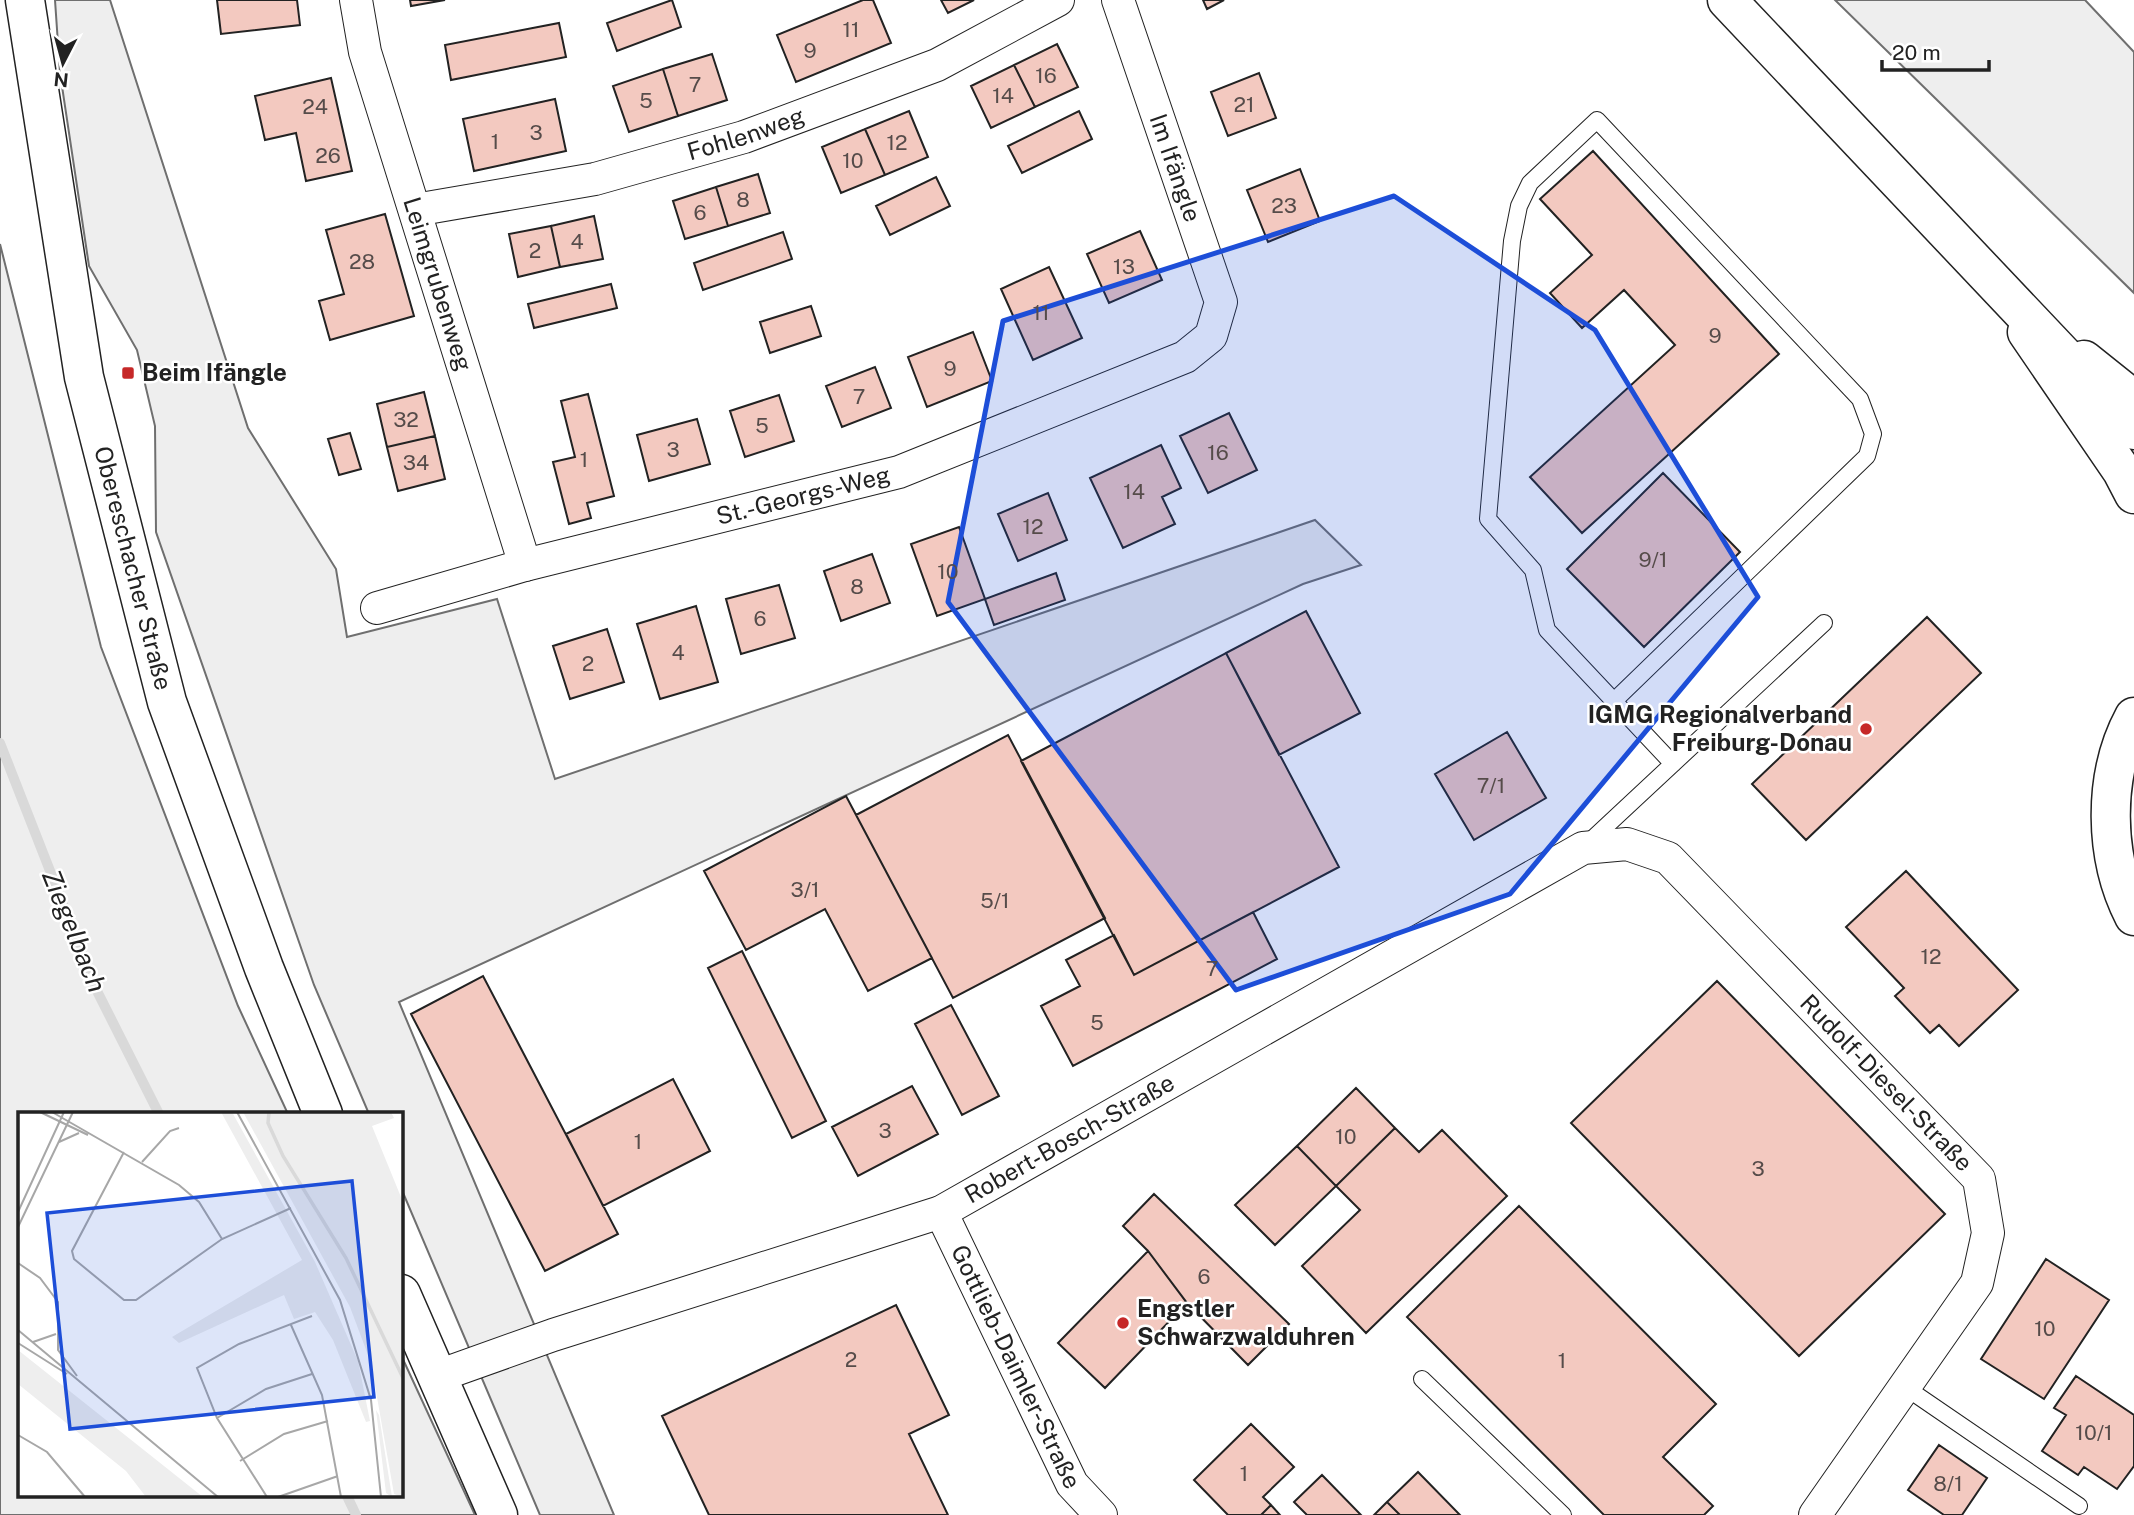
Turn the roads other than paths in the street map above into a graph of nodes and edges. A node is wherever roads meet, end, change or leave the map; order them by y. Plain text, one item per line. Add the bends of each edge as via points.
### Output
1 (25, 0) edge
2 (356, 0) edge
3 (1058, 0) edge
4 (1118, 0) edge
5 (1727, 0) edge
6 (415, 210) junction
7 (2001, 293) junction
8 (1211, 336) joint
9 (2134, 400) edge
10 (2134, 430) edge
11 (2134, 494) edge
12 (526, 565) junction
13 (377, 608) dead end
14 (1824, 623) dead end
15 (1614, 701) junction
16 (2134, 717) edge
17 (1673, 764) junction
18 (1583, 848) junction
19 (1668, 858) joint
20 (2134, 916) edge
21 (322, 1112) edge
22 (941, 1212) junction
23 (402, 1296) edge
24 (438, 1376) junction
25 (1422, 1379) dead end
26 (1905, 1387) junction
27 (2079, 1506) dead end
28 (498, 1515) edge
29 (1101, 1515) edge
30 (1563, 1515) edge
31 (1815, 1515) edge

1 - 21 main road, Obereschacher Straße via 84,377 167,702
2 - 6 street, Leimgrubenweg via 365,52
3 - 6 street, Fohlenweg via 937,65 744,137 595,179
4 - 8 street, Im Ifängle via 1221,302
5 - 7 main road
6 - 12 street, Leimgrubenweg
7 - 9 main road
7 - 10 main road
7 - 11 main road
8 - 12 street, St.-Georgs-Weg via 1185,357 899,472
12 - 13 street, St.-Georgs-Weg
14 - 17 lane
15 - 15 lane via 1867,456 1873,434 1860,399 1597,120 1530,183 1519,206 1488,519 1533,570 1547,631
15 - 17 lane
16 - 20 main road via 2112,786 2112,839 2123,895
17 - 18 lane
18 - 19 street, Robert-Bosch-Straße via 1627,844
18 - 22 street, Robert-Bosch-Straße
19 - 26 street, Rudolf-Diesel-Straße via 1979,1179 1988,1233 1977,1283
22 - 24 street, Robert-Bosch-Straße
22 - 29 street, Gottlieb-Daimler-Straße via 1072,1484
23 - 24 main road
24 - 28 main road
25 - 30 lane
26 - 27 lane
26 - 31 street, Rudolf-Diesel-Straße

